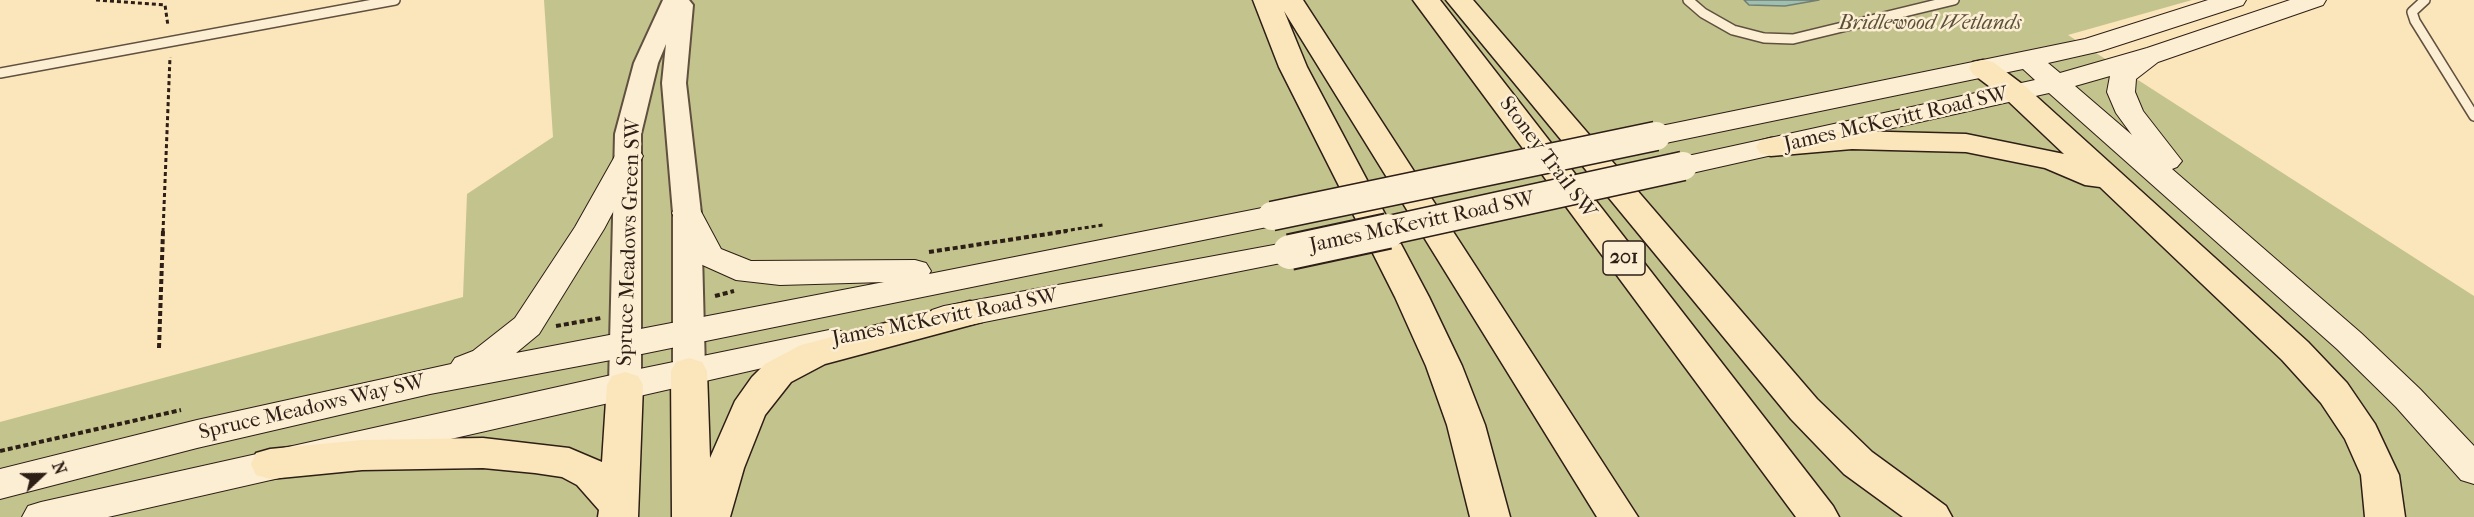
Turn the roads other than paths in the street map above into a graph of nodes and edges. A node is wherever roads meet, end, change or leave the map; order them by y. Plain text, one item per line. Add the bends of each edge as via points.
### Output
1 (395, 0) edge
2 (674, 0) edge
3 (682, 0) edge
4 (1266, 0) edge
5 (1290, 0) edge
6 (1426, 0) edge
7 (1460, 0) edge
8 (1688, 0) edge
9 (1953, 0) edge
10 (2234, 0) edge
11 (2314, 0) edge
12 (2425, 0) edge
13 (2156, 54) junction
14 (2028, 60) junction
15 (1983, 68) junction
16 (0, 73) edge
17 (2056, 83) junction
18 (2016, 93) junction
19 (2474, 116) edge
20 (1771, 147) junction
21 (629, 156) junction
22 (2131, 200) junction
23 (687, 213) junction
24 (1018, 265) junction
25 (970, 312) junction
26 (689, 332) junction
27 (2349, 341) junction
28 (627, 345) junction
29 (688, 371) junction
30 (430, 381) junction
31 (625, 385) junction
32 (197, 434) junction
33 (270, 464) junction
34 (2474, 470) edge
35 (0, 474) edge
36 (0, 484) edge
37 (618, 511) edge
38 (41, 517) edge
39 (692, 517) edge
40 (711, 517) edge
41 (1490, 517) edge
42 (1618, 517) edge
43 (1819, 517) edge
44 (1932, 517) edge
45 (2385, 517) edge

1 - 16 lane
2 - 21 street, Spruce Meadows Green SW via 646,63 636,97 628,134
3 - 23 street, Spruce Meadows Green SW via 674,82
4 - 41 highway via 1293,67 1444,366 1466,425
5 - 42 highway
6 - 43 highway, Stoney Trail SW / 201
7 - 44 highway via 1804,409 1858,463
8 - 9 lane via 1733,30 1764,38 1793,39
10 - 14 main road, James McKevitt Road SW via 2092,45
11 - 13 main road, James McKevitt Road SW
12 - 19 lane via 2412,12 2415,21
13 - 17 main road, James McKevitt Road SW
13 - 27 main road via 2123,76 2121,92 2130,113 2176,171 2316,301
14 - 15 main road, James McKevitt Road SW
14 - 17 main road
15 - 18 highway
15 - 24 main road, James McKevitt Road SW, bridge
17 - 18 main road, James McKevitt Road SW
17 - 27 main road
18 - 20 main road, James McKevitt Road SW
18 - 22 highway
20 - 22 highway via 1852,140 1966,143 2053,160 2094,177
20 - 25 main road, James McKevitt Road SW, bridge via 1290,252
21 - 28 street, Spruce Meadows Green SW
21 - 30 main road via 589,229 527,326 485,360
22 - 45 highway via 2288,344 2334,393 2362,434 2380,475
23 - 24 main road via 709,256 747,272 916,271
23 - 26 street, Spruce Meadows Green SW
24 - 26 main road, James McKevitt Road SW
25 - 29 main road, James McKevitt Road SW
25 - 40 highway via 814,354 778,373 748,411 724,468
26 - 28 main road, James McKevitt Road SW
26 - 29 street, Spruce Meadows Green SW
27 - 34 main road
28 - 30 main road, Spruce Meadows Way SW
28 - 31 street, Spruce Meadows Green SW
29 - 31 main road, James McKevitt Road SW
29 - 39 highway
30 - 32 main road, Spruce Meadows Way SW
31 - 33 main road
31 - 37 highway
32 - 35 lane
32 - 36 main road, Spruce Meadows Way SW
33 - 37 highway via 373,454 483,453 535,458 569,463 591,474
33 - 38 main road

